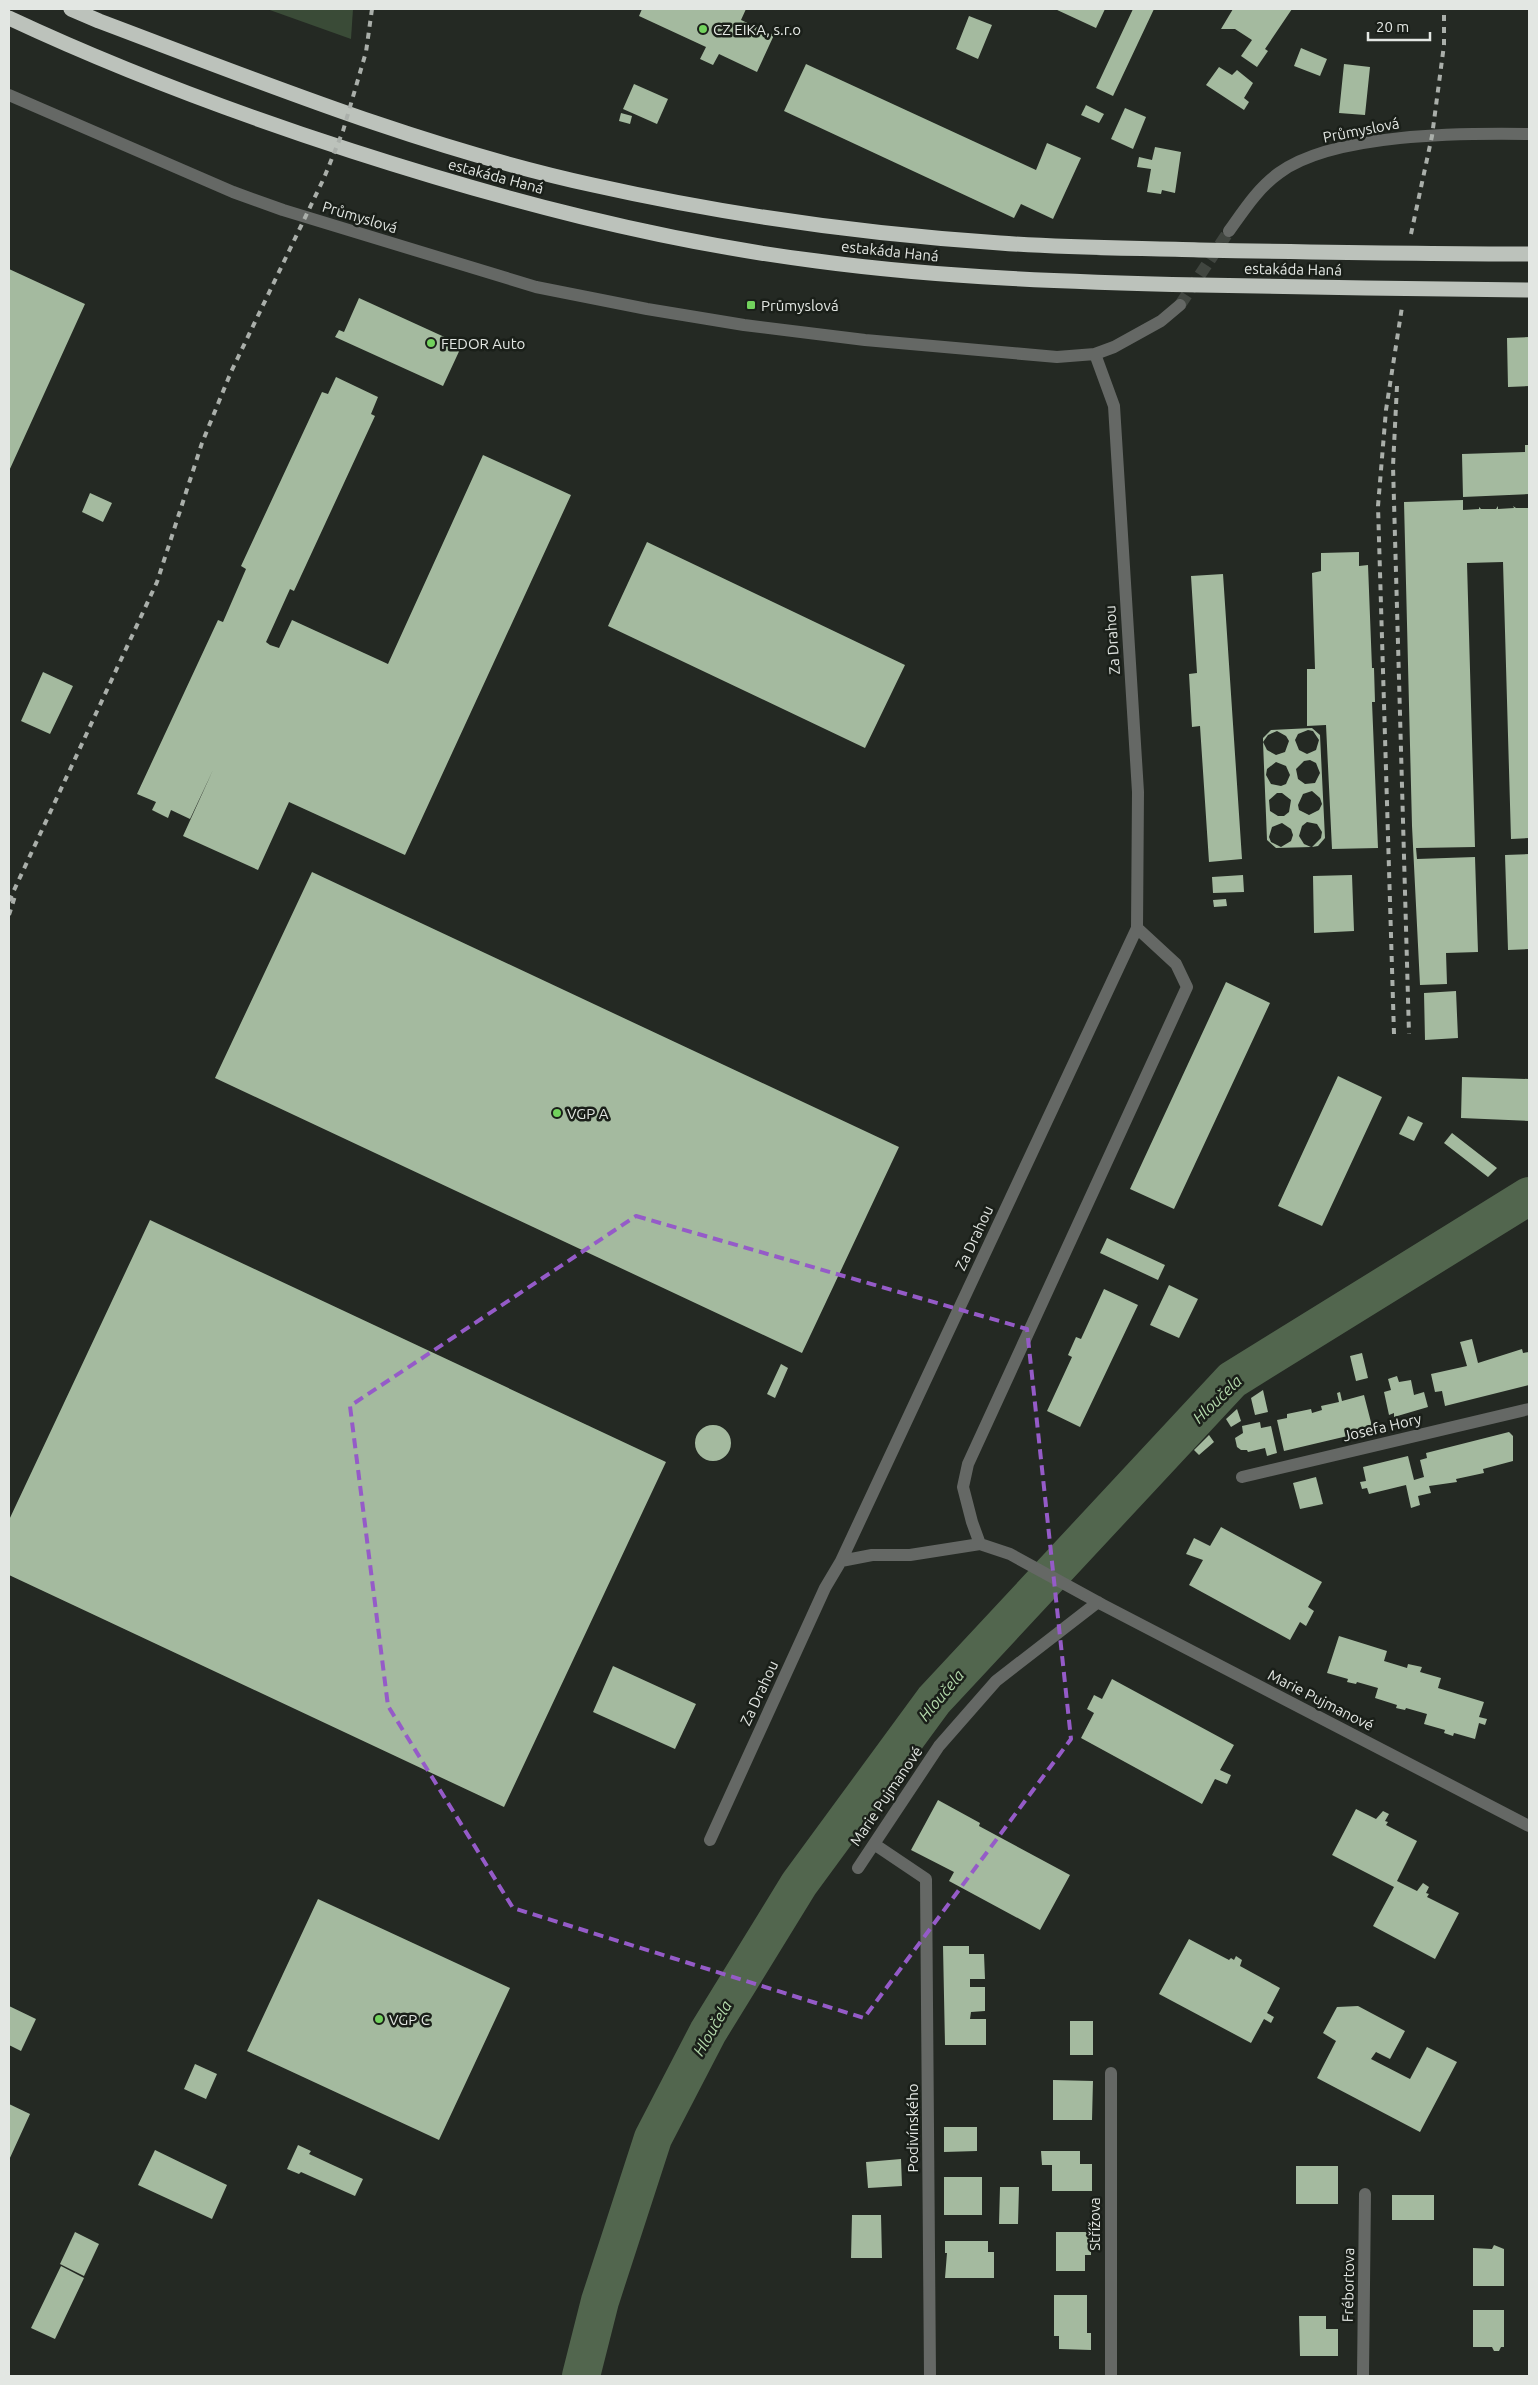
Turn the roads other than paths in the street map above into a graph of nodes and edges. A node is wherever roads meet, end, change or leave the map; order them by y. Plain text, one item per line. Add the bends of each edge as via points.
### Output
1 (71, 9) edge
2 (9, 18) edge
3 (9, 95) edge
4 (1529, 134) edge
5 (1229, 230) tunnel mouth
6 (1529, 254) edge
7 (1529, 290) edge
8 (1180, 304) tunnel mouth
9 (1095, 354) junction
10 (1137, 928) junction
11 (1529, 1409) edge
12 (1242, 1477) dead end
13 (980, 1544) junction
14 (841, 1561) junction
15 (1098, 1602) junction
16 (1529, 1826) edge
17 (710, 1840) dead end
18 (874, 1844) junction
19 (858, 1868) dead end
20 (1111, 2073) dead end
21 (1365, 2194) dead end
22 (930, 2376) edge
23 (1111, 2376) edge
24 (1363, 2376) edge

1 - 6 highway, estakáda Haná via 278,88 462,151 592,185 711,208 805,223 1001,244
2 - 7 highway, estakáda Haná via 87,54 266,122 456,184 586,219 708,244 815,261 1011,279
3 - 9 street, Průmyslová via 250,198 536,287 744,325 865,340 1058,357
4 - 5 street, Průmyslová via 1399,138 1326,152 1294,164 1268,182
8 - 9 street, Průmyslová via 1147,330
9 - 10 street, Za Drahou via 1114,406 1138,792
10 - 13 street via 1176,964 1187,987 968,1464 964,1487
10 - 14 street, Za Drahou
11 - 12 street, Josefa Hory
13 - 14 street
13 - 15 street, Marie Pujmanové via 1010,1554
14 - 17 street, Za Drahou via 825,1588
15 - 16 street, Marie Pujmanové
15 - 18 street, Marie Pujmanové via 996,1681 939,1746
18 - 19 street, Marie Pujmanové
18 - 22 street, Podivínského via 926,1879
20 - 23 street, Střížova
21 - 24 street, Frébortova

